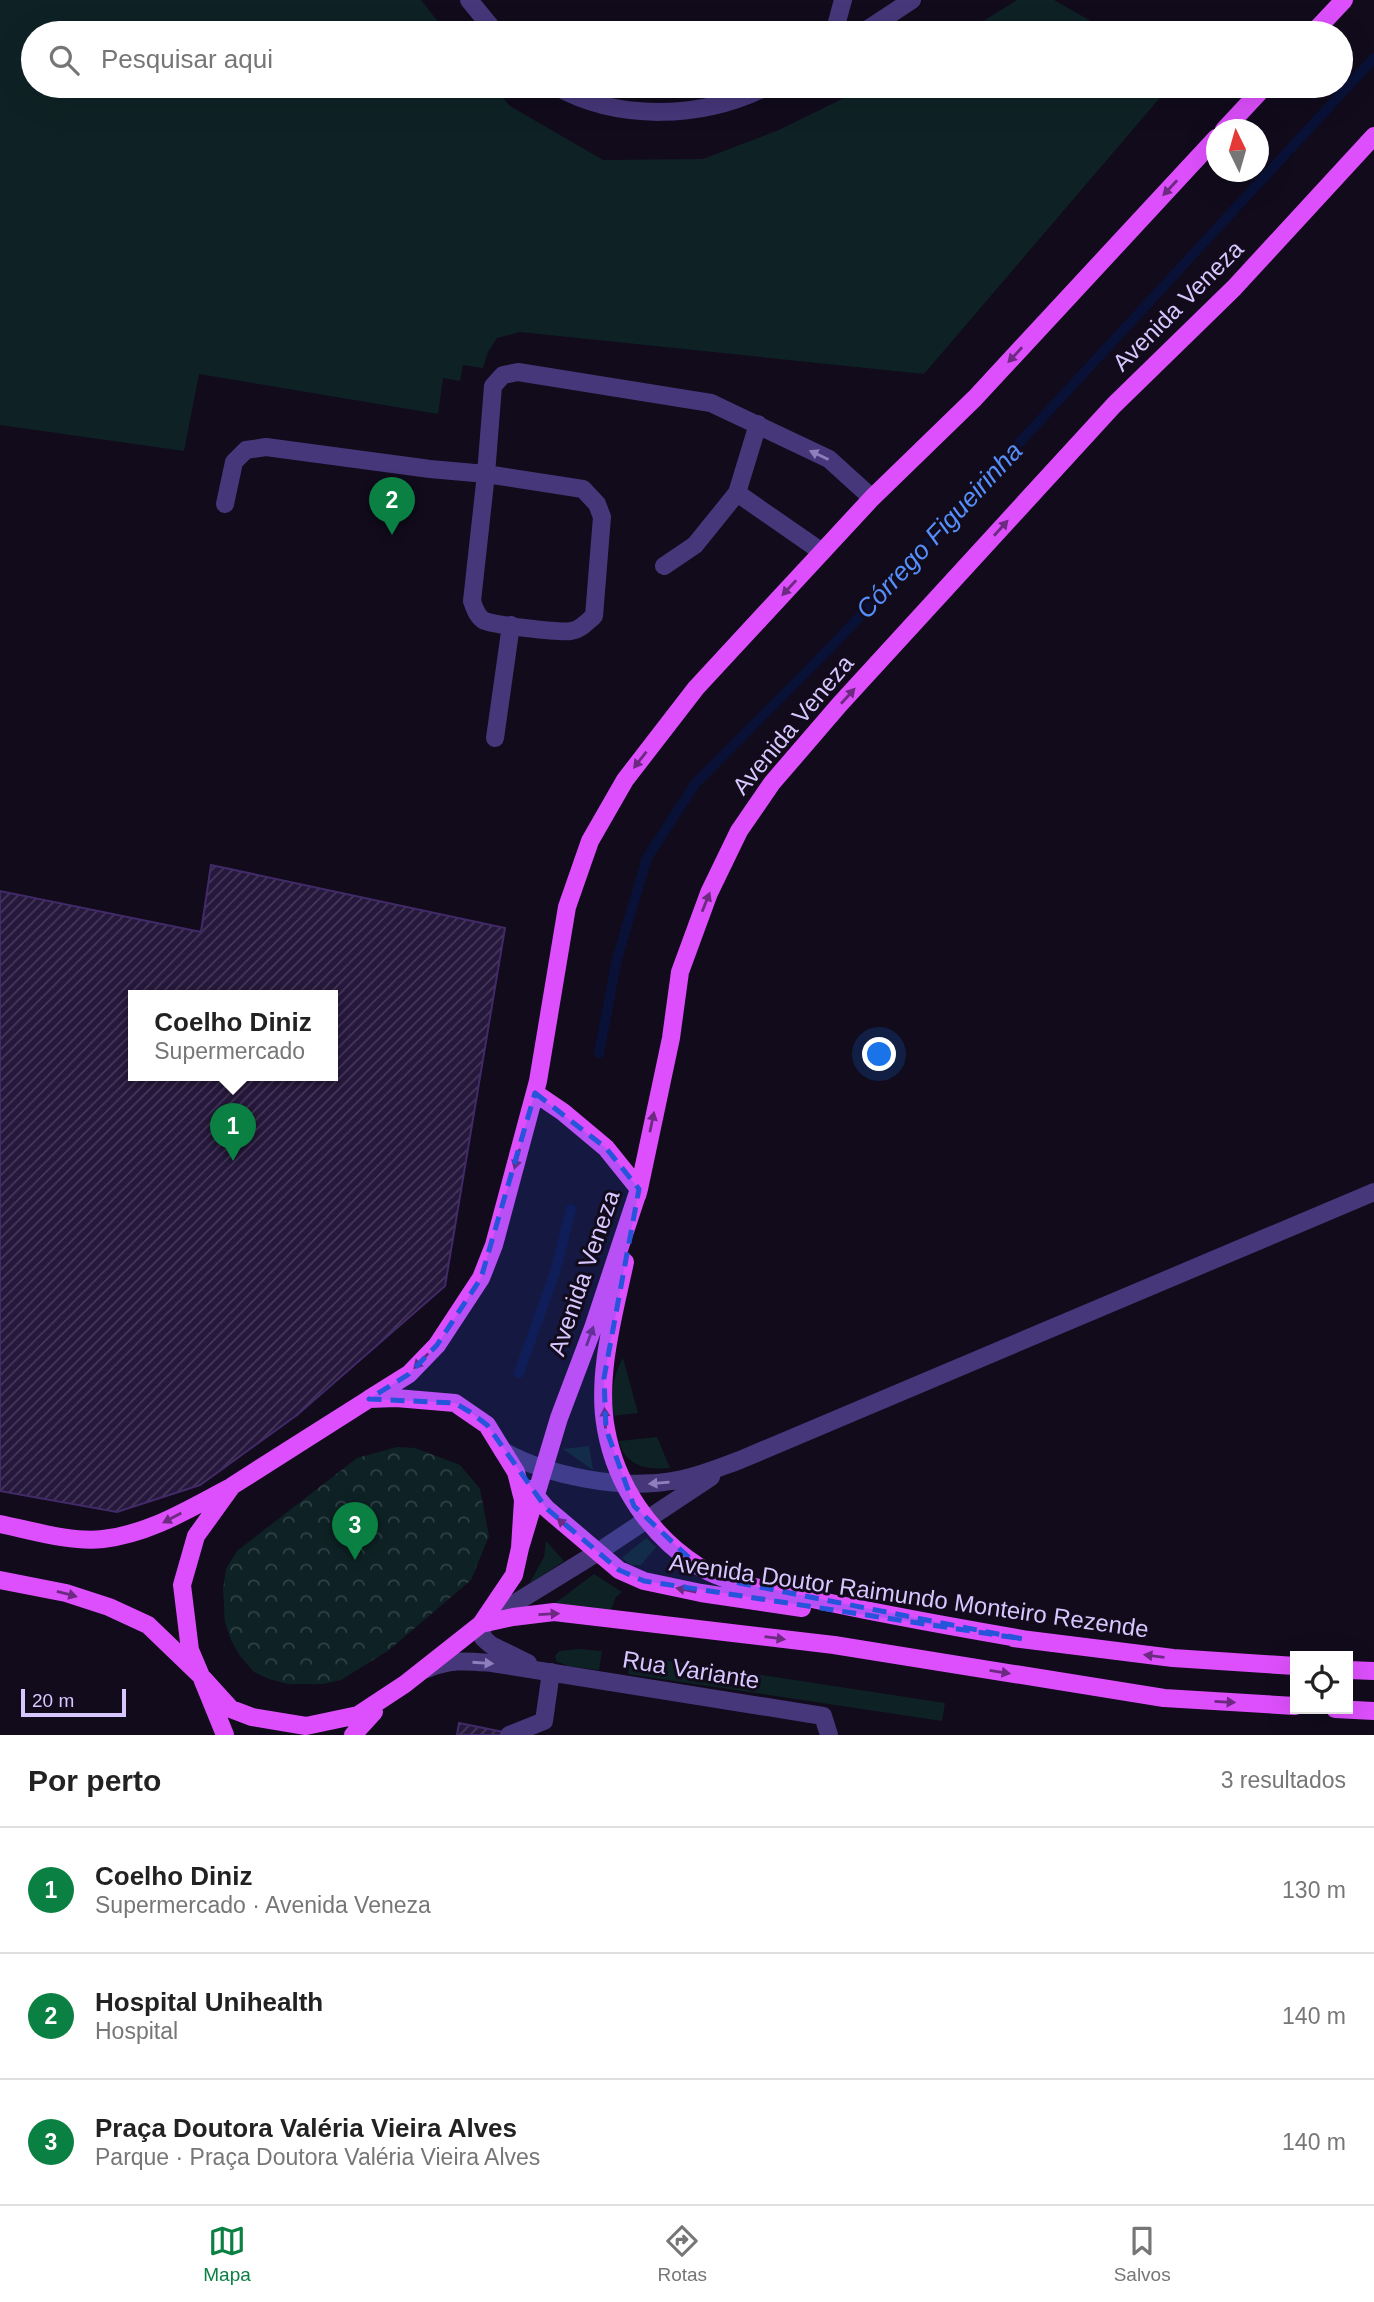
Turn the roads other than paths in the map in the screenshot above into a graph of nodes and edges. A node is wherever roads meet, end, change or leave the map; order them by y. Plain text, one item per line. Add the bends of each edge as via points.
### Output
1 (469, 0) edge
2 (844, 0) edge
3 (912, 0) edge
4 (1344, 0) edge
5 (486, 21) edge
6 (838, 21) edge
7 (880, 21) edge
8 (1324, 21) edge
9 (578, 98) edge
10 (733, 98) edge
11 (1254, 98) edge
12 (1234, 119) edge
13 (1374, 136) edge
14 (1206, 149) edge
15 (758, 424) junction
16 (486, 474) junction
17 (737, 493) junction
18 (872, 498) junction
19 (225, 504) dead end
20 (822, 552) junction
21 (664, 566) dead end
22 (511, 625) junction
23 (495, 738) dead end
24 (535, 1093) junction
25 (639, 1189) junction
26 (1374, 1192) edge
27 (369, 1399) junction
28 (503, 1451) junction
29 (740, 1460) junction
30 (543, 1469) junction
31 (516, 1472) junction
32 (624, 1483) junction
33 (232, 1486) junction
34 (535, 1495) junction
35 (646, 1518) junction
36 (0, 1524) edge
37 (520, 1548) junction
38 (598, 1552) junction
39 (0, 1580) edge
40 (481, 1624) junction
41 (1023, 1639) junction
42 (1290, 1666) edge
43 (1353, 1670) edge
44 (1374, 1671) edge
45 (551, 1672) junction
46 (418, 1674) junction
47 (201, 1676) junction
48 (389, 1695) junction
49 (1290, 1706) edge
50 (1353, 1710) edge
51 (1374, 1711) edge
52 (225, 1735) edge
53 (353, 1735) edge
54 (509, 1735) edge
55 (829, 1735) edge

1 - 5 street
2 - 6 street
3 - 7 street
4 - 8 main road
9 - 10 street via 665,114
11 - 12 main road
25 -> 13 main road, Avenida Veneza via 680,972 709,893 739,831 772,783 1114,405 1234,288
14 -> 18 main road via 975,398
15 - 16 street via 711,403 518,372 503,375 493,386
15 - 17 street
18 -> 15 street via 829,459
16 - 19 street via 266,447 246,450 234,462
16 - 22 street via 472,601 483,620
16 - 22 street via 583,489 602,517 594,616 568,632
17 - 20 street
17 - 21 street via 695,545
18 - 20 main road
20 -> 24 main road via 696,688 625,779 590,841 567,907
22 - 23 street
24 - 25 main road via 606,1147
24 -> 27 main road via 481,1278 437,1345 409,1374
30 -> 25 main road, Avenida Veneza
32 -> 25 main road via 606,1429 604,1378
26 - 29 street
27 - 28 main road via 455,1403 487,1426
27 - 33 main road
28 - 30 street
28 - 31 main road
29 -> 32 street via 672,1481
29 - 35 street
30 - 32 street
30 - 34 main road, Avenida Veneza
31 - 34 main road, Avenida Doutor Raimundo Monteiro Rezende
31 - 37 main road via 523,1500
32 - 35 main road
33 -> 36 main road via 158,1525 102,1539
33 - 47 main road via 196,1536 182,1585 190,1650
34 - 37 main road, Avenida Veneza
38 -> 34 main road, Avenida Doutor Raimundo Monteiro Rezende
35 - 38 street
35 - 41 main road via 698,1566 739,1583
37 - 40 main road via 514,1575
38 - 40 street
41 -> 38 main road, Avenida Doutor Raimundo Monteiro Rezende via 690,1591 644,1581 619,1570
39 -> 47 main road via 66,1593 148,1625
40 - 45 street, Rua Variante via 483,1638 491,1645
40 - 46 main road
40 -> 49 main road via 554,1612 834,1645 1164,1698
42 -> 41 main road, Avenida Doutor Raimundo Monteiro Rezende via 1173,1658
43 - 44 main road
46 -> 45 street, Rua Variante via 453,1661
45 - 54 street via 544,1721
45 - 55 street, Rua Variante via 823,1716
46 - 48 main road
47 - 48 main road via 232,1709 292,1725 324,1724 358,1715
47 - 52 main road
48 - 53 main road
50 - 51 main road

